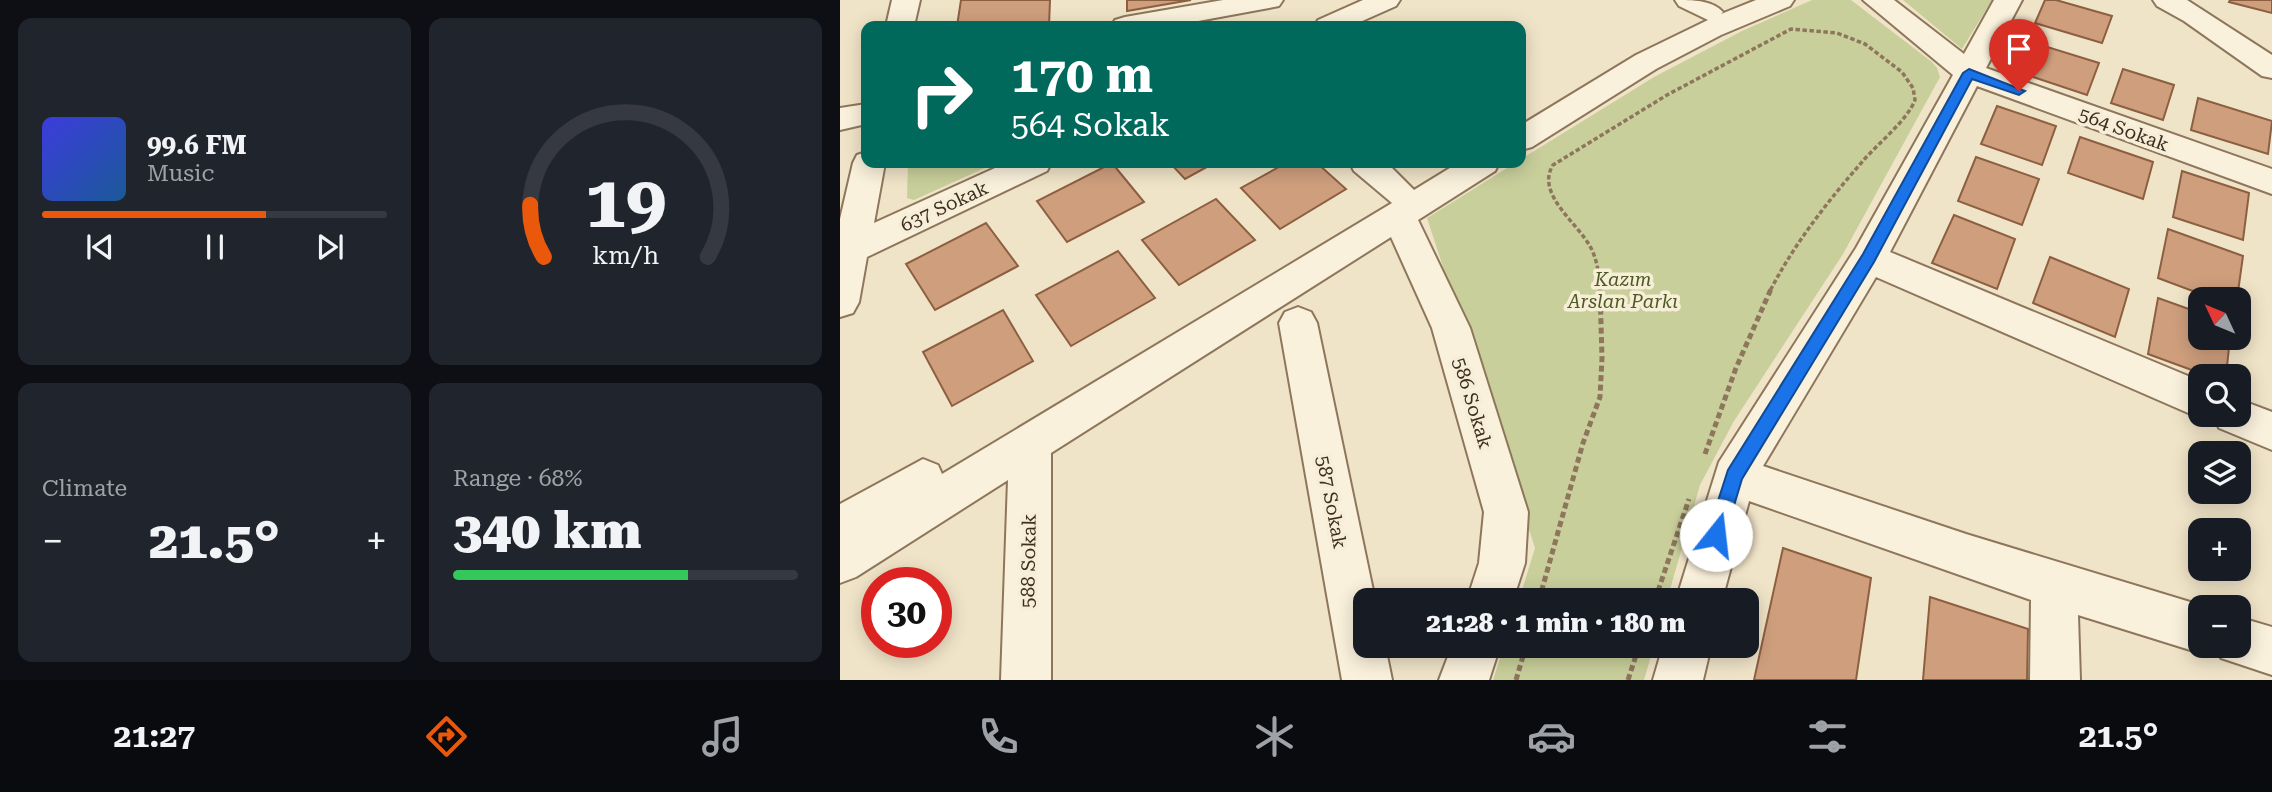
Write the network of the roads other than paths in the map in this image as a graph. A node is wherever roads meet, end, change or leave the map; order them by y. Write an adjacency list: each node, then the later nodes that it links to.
1 (906, 0): 12 (street)
2 (1269, 0): 11 (street)
3 (1386, 0): 14 (street)
4 (1739, 0): 10 (street)
5 (1780, 0): 21 (street)
6 (1877, 0): 17 (street, 564 Sokak)
7 (2008, 0): 17 (street)
8 (2167, 0): 15 (street)
9 (2191, 0): 15 (street)
10 (1699, 6): 19 (street)
11 (1213, 19): 13 (street)
12 (901, 21)
13 (1188, 21)
14 (1339, 21)
15 (2259, 52): 16 (street)
16 (2272, 69)
17 (1969, 73): 27 (street, 564 Sokak); 30 (street)
18 (861, 115): 20 (street)
19 (1526, 117)
20 (840, 119)
21 (1526, 136)
22 (1024, 168): 29 (street, 637 Sokak)
23 (1370, 168): 28 (street)
24 (1444, 168): 28 (street)
25 (1473, 168): 28 (street)
26 (859, 171): 29 (street)
27 (2272, 182)
28 (1399, 204): 36 (street); 38 (street); 40 (street, 586 Sokak)
29 (853, 248): 31 (street)
30 (1869, 258): 33 (street); 37 (street)
31 (840, 302)
32 (1298, 323): 48 (street, 587 Sokak)
33 (2188, 395)
34 (2251, 422): 35 (street)
35 (2272, 431)
36 (1030, 443): 38 (street); 47 (street, 588 Sokak)
37 (1734, 476): 39 (street); 41 (street)
38 (841, 559)
39 (2054, 586): 42 (street); 51 (street)
40 (1494, 588)
41 (1702, 588)
42 (2188, 625)
43 (2251, 645): 44 (street)
44 (2272, 651)
45 (1472, 658): 49 (street)
46 (1684, 658): 50 (street)
47 (1026, 680)
48 (1367, 680)
49 (1464, 680)
50 (1678, 680)
51 (2055, 680)

